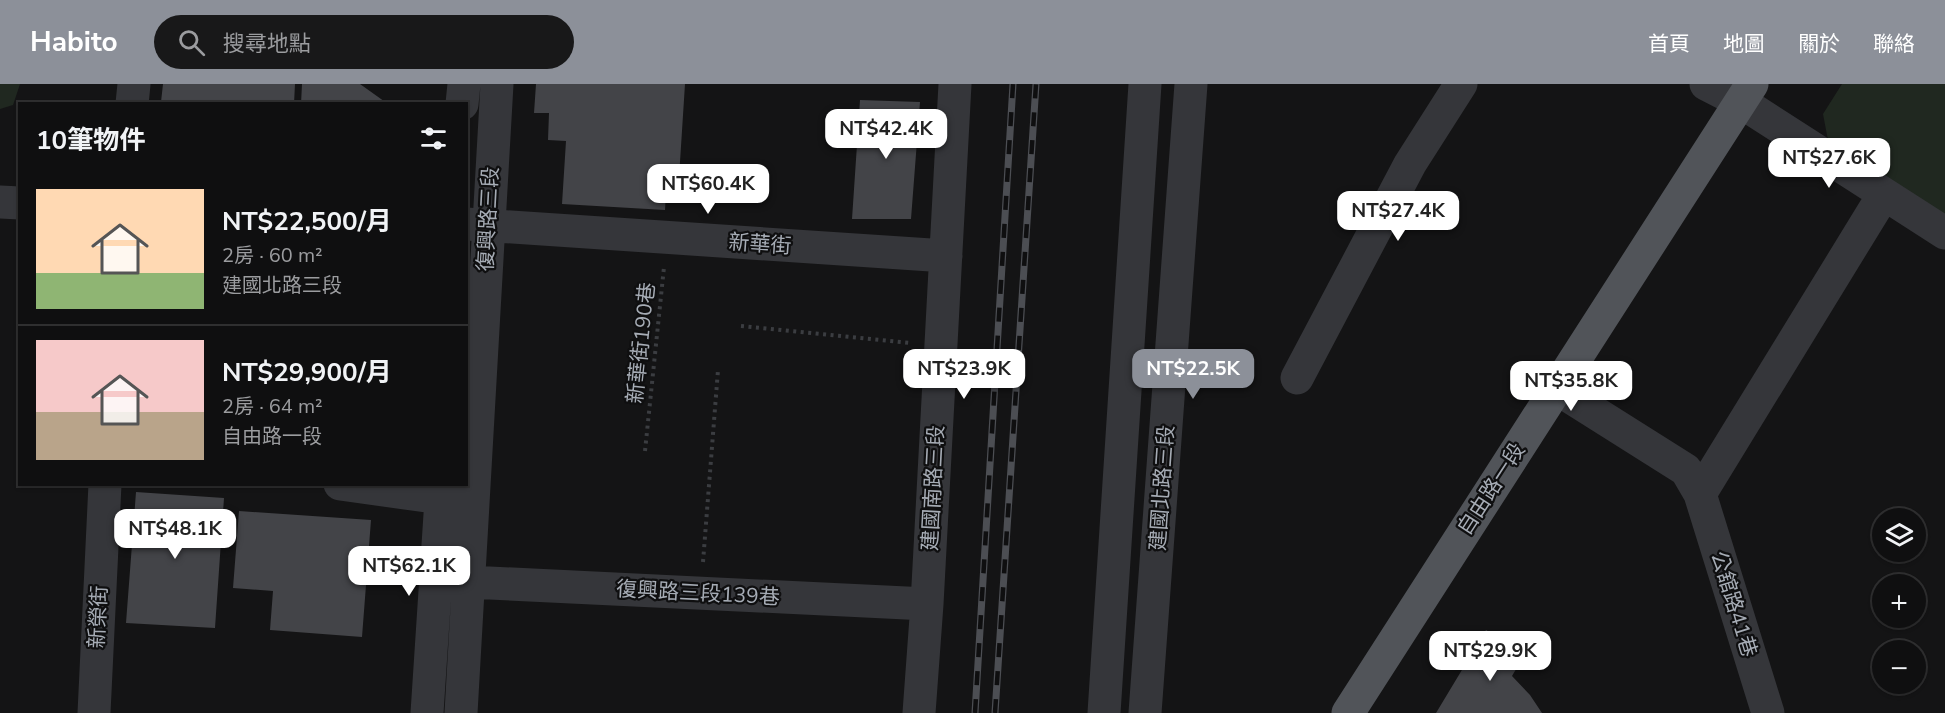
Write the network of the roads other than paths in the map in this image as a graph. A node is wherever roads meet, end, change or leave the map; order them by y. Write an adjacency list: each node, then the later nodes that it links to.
1 (134, 84): 10 (street)
2 (464, 84): 11 (street)
3 (497, 84): 15 (street, 復興路三段)
4 (956, 84): 17 (street, 建國南路三段)
5 (1145, 84): 30 (street, 建國北路三段)
6 (1191, 84): 31 (street, 建國北路三段)
7 (1461, 84): 18 (street)
8 (1706, 84): 9 (street)
9 (1747, 93): 12 (street); 19 (main road, 自由路一段)
10 (132, 102)
11 (462, 102)
12 (1884, 194): 16 (street); 23 (street)
13 (0, 202): 14 (street)
14 (18, 203)
15 (477, 224): 17 (street, 新華街); 24 (street, 復興路三段)
16 (1945, 233)
17 (946, 256): 25 (street, 建國南路三段)
18 (1298, 378)
19 (1556, 388): 23 (street, 公舘路41巷); 32 (main road, 自由路一段)
20 (105, 486): 26 (street, 新榮街)
21 (369, 486): 22 (street)
22 (441, 491): 27 (street)
23 (1700, 494): 33 (street, 公舘路41巷)
24 (469, 582): 25 (street, 復興路三段139巷); 28 (street, 復興路三段)
25 (927, 604): 29 (street, 建國南路三段)
26 (94, 713)
27 (427, 713)
28 (461, 713)
29 (919, 713)
30 (1104, 713)
31 (1145, 713)
32 (1347, 713)
33 (1768, 713)

